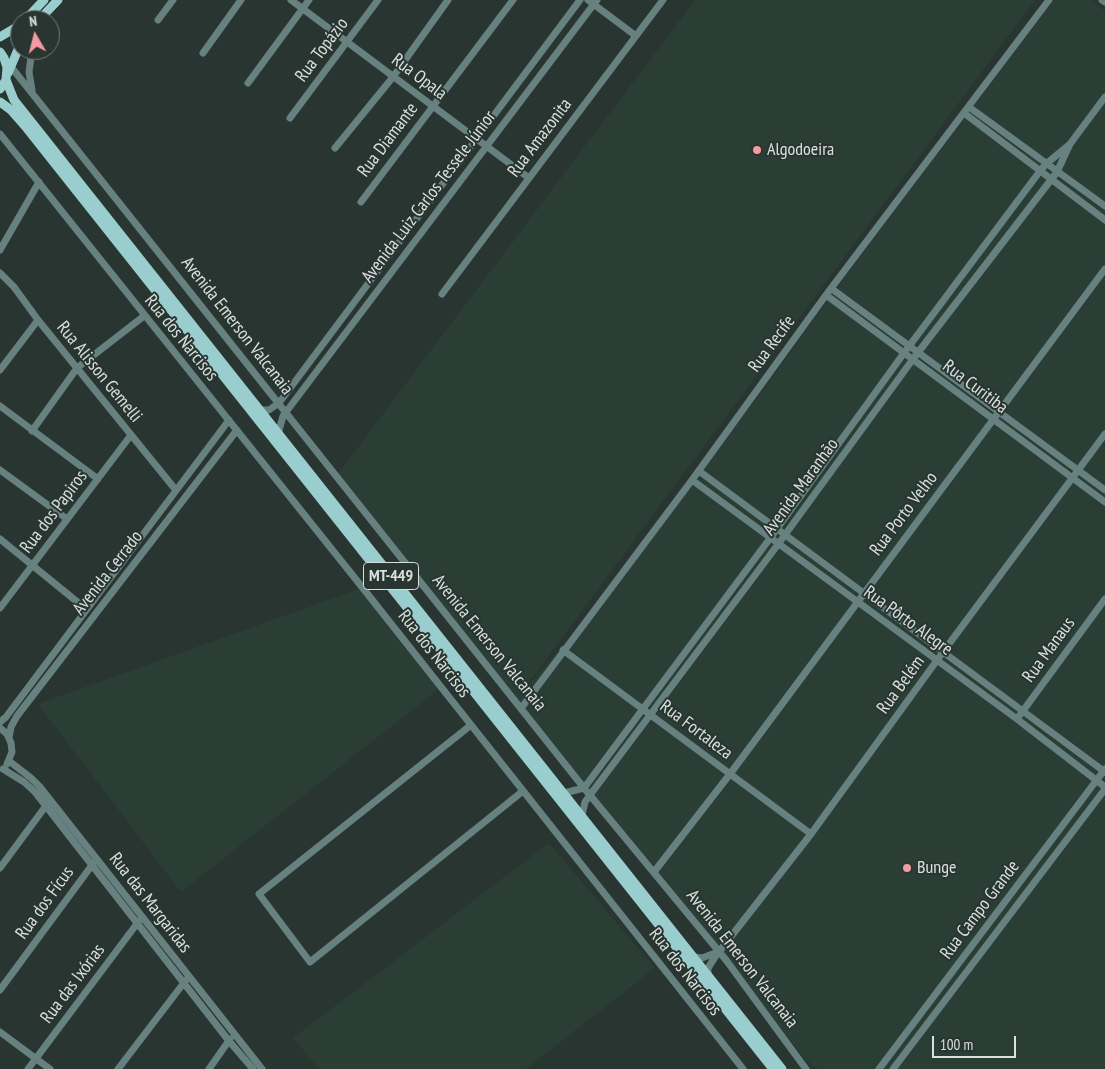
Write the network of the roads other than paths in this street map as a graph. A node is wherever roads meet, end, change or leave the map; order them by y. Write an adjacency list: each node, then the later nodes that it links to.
1 (44, 0): 15 (main road)
2 (58, 0): 16 (main road)
3 (172, 0): 17 (street)
4 (241, 0): 20 (street)
5 (291, 0): 14 (street, Rua Opala)
6 (309, 0): 14 (street)
7 (378, 0): 19 (street, Rua Topázio)
8 (448, 0): 26 (street)
9 (513, 0): 32 (street, Rua Diamante)
10 (580, 0): 38 (street, Avenida Luiz Carlos Tessele Júnior)
11 (663, 0): 18 (street, Rua Amazonita)
12 (1049, 0): 33 (street, Rua Recife)
13 (593, 1): 18 (street); 41 (street, Avenida Luiz Carlos Tessele Júnior)
14 (302, 9): 19 (street, Rua Opala); 27 (street)
15 (34, 10)
16 (49, 10)
17 (158, 20)
18 (636, 36): 46 (street, Rua Amazonita)
19 (347, 42): 26 (street, Rua Opala); 35 (street, Rua Topázio)
20 (203, 53)
21 (2, 55): 24 (street, Avenida Emerson Valcanaia); 25 (main road, MT-449)
22 (14, 60): 24 (main road)
23 (31, 60): 29 (street)
24 (11, 66): 25 (main road); 29 (street, Avenida Emerson Valcanaia)
25 (6, 77): 28 (main road); 68 (main road, MT-449)
26 (393, 77): 32 (street, Rua Opala); 42 (street)
27 (248, 83)
28 (0, 89)
29 (36, 97): 66 (street, Avenida Emerson Valcanaia)
30 (1105, 97): 40 (street)
31 (0, 102): 152 (main road, MT-449)
32 (432, 106): 38 (street, Rua Opala); 49 (street, Rua Diamante)
33 (969, 107): 34 (street, Rua Recife); 43 (street)
34 (964, 113): 44 (street); 55 (street, Rua Recife)
35 (290, 118)
36 (0, 134): 39 (street, Rua dos Narcisos)
37 (0, 138): 39 (street, Rua dos Narcisos)
38 (476, 139): 41 (street, Rua Opala); 66 (street, Avenida Luiz Carlos Tessele Júnior)
39 (7, 143): 48 (street, Rua dos Narcisos)
40 (1070, 144): 43 (street, Avenida Maranhão); 45 (street, Avenida Maranhão)
41 (486, 146): 46 (street, Rua Opala); 69 (street, Avenida Luiz Carlos Tessele Júnior)
42 (335, 148)
43 (1042, 161): 44 (street, Avenida Maranhão); 45 (street)
44 (1040, 171): 47 (street); 60 (street, Avenida Maranhão)
45 (1057, 172): 47 (street, Avenida Maranhão); 50 (street)
46 (529, 178): 56 (street, Rua Amazonita)
47 (1050, 180): 51 (street); 62 (street, Avenida Maranhão)
48 (39, 182): 52 (street); 58 (street, Rua dos Narcisos)
49 (361, 202)
50 (1105, 206)
51 (1105, 220)
52 (0, 250)
53 (1105, 269): 70 (street, Rua Porto Velho)
54 (0, 273): 59 (street, Rua Alisson Gemelli)
55 (832, 289): 57 (street, Rua Recife); 60 (street, Rua Curitiba)
56 (442, 294)
57 (826, 295): 61 (street, Rua Curitiba); 80 (street, Rua Recife)
58 (144, 316): 64 (street); 72 (street, Rua dos Narcisos)
59 (38, 320): 64 (street, Rua Alisson Gemelli); 65 (street)
60 (909, 346): 61 (street, Avenida Maranhão); 62 (street, Rua Curitiba)
61 (904, 353): 63 (street, Rua Curitiba); 88 (street, Avenida Maranhão)
62 (918, 353): 63 (street, Avenida Maranhão); 70 (street, Rua Curitiba)
63 (913, 359): 71 (street, Rua Curitiba); 89 (street, Avenida Maranhão)
64 (77, 368): 74 (street); 77 (street, Rua Alisson Gemelli)
65 (0, 370)
66 (279, 403): 68 (street); 69 (street, Avenida Emerson Valcanaia)
67 (0, 406): 74 (street)
68 (259, 410): 75 (main road, MT-449)
69 (286, 412): 75 (street, Avenida Luiz Carlos Tessele Júnior); 106 (street, Avenida Emerson Valcanaia)
70 (999, 412): 71 (street, Rua Porto Velho); 79 (street, Rua Curitiba)
71 (993, 419): 81 (street, Rua Curitiba); 94 (street, Rua Porto Velho)
72 (229, 420): 73 (street, Rua dos Narcisos); 84 (street, Avenida Cerrado)
73 (237, 430): 112 (street, Rua dos Narcisos); 115 (street, Avenida Cerrado)
74 (32, 431): 82 (street)
75 (278, 434): 127 (main road, MT-449)
76 (1105, 434): 79 (street, Rua Belém)
77 (131, 435): 82 (street, Rua dos Papiros); 84 (street, Rua Alisson Gemelli)
78 (0, 470): 87 (street)
79 (1078, 470): 81 (street, Rua Belém); 85 (street, Rua Curitiba)
80 (699, 471): 83 (street, Rua Recife); 88 (street, Rua Pôrto Alegre)
81 (1072, 478): 86 (street, Rua Curitiba); 102 (street, Rua Belém)
82 (98, 479): 87 (street, Rua dos Papiros)
83 (692, 480): 90 (street, Rua Pôrto Alegre); 101 (street, Rua Recife)
84 (175, 489): 98 (street, Avenida Cerrado)
85 (1105, 490)
86 (1105, 502)
87 (68, 519): 93 (street, Rua dos Papiros)
88 (777, 529): 89 (street, Rua Pôrto Alegre); 90 (street, Avenida Maranhão)
89 (785, 535): 92 (street, Avenida Maranhão); 94 (street, Rua Pôrto Alegre)
90 (771, 537): 92 (street, Rua Pôrto Alegre); 107 (street, Avenida Maranhão)
91 (0, 539): 93 (street)
92 (779, 543): 96 (street, Rua Pôrto Alegre); 109 (street, Avenida Maranhão)
93 (33, 564): 97 (street, Rua dos Papiros); 98 (street)
94 (864, 594): 96 (street, Rua Porto Velho); 99 (street, Rua Pôrto Alegre)
95 (1105, 599): 108 (street, Rua Manaus)
96 (857, 602): 100 (street, Rua Pôrto Alegre); 122 (street, Rua Porto Velho)
97 (0, 608)
98 (86, 609): 111 (street, Avenida Cerrado)
99 (911, 629): 100 (street); 102 (street, Rua Pôrto Alegre)
100 (905, 638): 103 (street, Rua Pôrto Alegre)
101 (563, 650): 106 (street, Rua Recife); 107 (street, Rua Fortaleza)
102 (943, 652): 103 (street, Rua Belém); 104 (street, Rua Pôrto Alegre)
103 (937, 661): 105 (street, Rua Pôrto Alegre); 131 (street, Rua Belém)
104 (990, 686): 105 (street); 108 (street, Rua Pôrto Alegre)
105 (984, 695): 110 (street, Rua Pôrto Alegre)
106 (522, 707): 124 (street, Avenida Emerson Valcanaia)
107 (642, 709): 109 (street, Rua Fortaleza); 124 (street, Avenida Maranhão)
108 (1023, 710): 110 (street, Rua Manaus); 114 (street, Rua Pôrto Alegre)
109 (651, 716): 122 (street, Rua Fortaleza); 128 (street, Avenida Maranhão)
110 (1017, 719): 116 (street, Rua Pôrto Alegre)
111 (0, 722)
112 (471, 725): 126 (street, Rua dos Narcisos); 126 (street)
113 (0, 728): 115 (street)
114 (1050, 730): 116 (street); 117 (street, Rua Pôrto Alegre)
115 (9, 738): 119 (street)
116 (1043, 738): 118 (street, Rua Pôrto Alegre)
117 (1070, 745): 118 (street); 121 (street, Rua Pôrto Alegre)
118 (1063, 754): 123 (street, Rua Pôrto Alegre)
119 (9, 761): 120 (street); 129 (street, Rua das Margaridas)
120 (2, 770): 129 (street, Rua das Margaridas)
121 (1105, 771): 123 (street, Rua Campo Grande)
122 (730, 774): 131 (street, Rua Fortaleza); 134 (street, Rua Porto Velho)
123 (1096, 780): 125 (street, Rua Pôrto Alegre); 154 (street, Rua Campo Grande)
124 (584, 788): 127 (street); 128 (street, Avenida Emerson Valcanaia)
125 (1105, 788): 155 (street, Rua Campo Grande)
126 (523, 792): 151 (street, Rua dos Narcisos)
127 (564, 793): 130 (main road, MT-449)
128 (590, 795): 130 (street, Avenida Maranhão); 134 (street, Avenida Emerson Valcanaia)
129 (48, 803): 132 (street, Rua das Margaridas); 133 (street)
130 (582, 815): 137 (main road, MT-449)
131 (811, 834): 136 (street, Rua Belém)
132 (94, 862): 135 (street, Rua das Margaridas); 140 (street, Rua dos Fícus)
133 (0, 868)
134 (654, 872): 136 (street, Avenida Emerson Valcanaia)
135 (140, 920): 139 (street, Rua das Margaridas); 143 (street, Rua das Ixórias)
136 (719, 952): 137 (street); 138 (street, Rua Belém); 144 (street, Avenida Emerson Valcanaia)
137 (695, 957): 138 (main road, MT-449)
138 (708, 975): 153 (main road, MT-449)
139 (186, 979): 142 (street, Rua das Margaridas); 147 (street)
140 (0, 990)
141 (0, 1032): 143 (street)
142 (231, 1038): 148 (street); 149 (street, Rua das Margaridas); 150 (street, Rua das Margaridas)
143 (36, 1058): 145 (street, Rua das Ixórias); 146 (street)
144 (806, 1068)
145 (28, 1069)
146 (50, 1069)
147 (118, 1069)
148 (209, 1069)
149 (253, 1069)
150 (262, 1069)
151 (743, 1069)
152 (773, 1069)
153 (782, 1069)
154 (879, 1069)
155 (894, 1069)

